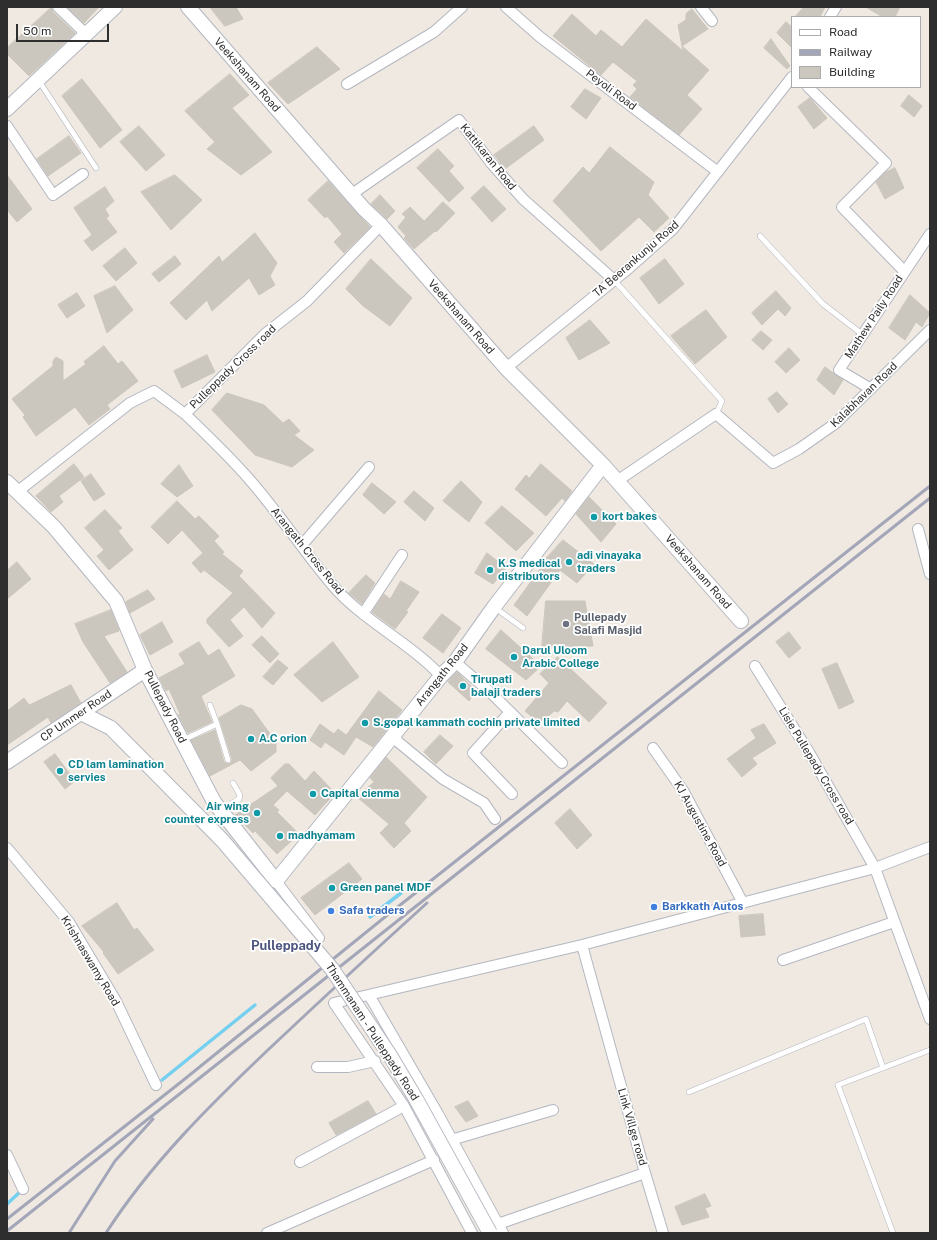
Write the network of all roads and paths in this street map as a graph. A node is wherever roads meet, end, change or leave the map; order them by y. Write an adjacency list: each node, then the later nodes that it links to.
1 (58, 7): 10 (street)
2 (115, 7): 10 (street)
3 (188, 7): 20 (street, Veekshanam Road)
4 (462, 7): 13 (street)
5 (506, 7): 18 (street, Peyoli Road)
6 (701, 7): 9 (street)
7 (836, 7): 8 (street)
8 (831, 16)
9 (712, 21)
10 (86, 34): 12 (street)
11 (791, 78): 18 (street, TA Beerankunju Road)
12 (39, 81): 15 (street); 17 (lane)
13 (347, 84)
14 (809, 88): 24 (street)
15 (7, 110)
16 (7, 126): 19 (street)
17 (96, 168)
18 (718, 172): 25 (street, TA Beerankunju Road)
19 (83, 174)
20 (352, 194): 21 (street, Veekshanam Road); 25 (street, Kattikaran Road)
21 (381, 225): 28 (street, Veekshanam Road); 30 (street, Pulleppady Cross road)
22 (930, 234): 24 (street, Mathew Paily Road)
23 (760, 236): 27 (lane)
24 (904, 271): 27 (street, Mathew Paily Road)
25 (614, 280): 28 (street, TA Beerankunju Road); 31 (lane)
26 (930, 330): 29 (street, Kalabhavan Road)
27 (862, 334): 29 (street, Mathew Paily Road)
28 (506, 368): 32 (street, Veekshanam Road)
29 (871, 390): 31 (street, Kalabhavan Road)
30 (185, 414): 36 (street, Pulleppady Cross road); 38 (street, Arangath Cross Road)
31 (716, 414): 34 (street)
32 (603, 465): 34 (street, Veekshanam Road); 41 (street, Arangath Road)
33 (369, 467): 38 (street)
34 (617, 481): 43 (street, Veekshanam Road)
35 (7, 482): 36 (street, Pullepady Road)
36 (17, 492): 47 (street, Pullepady Road)
37 (918, 529): 40 (street)
38 (302, 545): 42 (street, Arangath Cross Road)
39 (402, 555): 42 (street)
40 (930, 574)
41 (494, 607): 44 (lane); 45 (street, Arangath Road)
42 (363, 614): 48 (street, Arangath Cross Road)
43 (741, 622)
44 (523, 628)
45 (455, 662): 48 (street, Arangath Road); 51 (street)
46 (755, 666): 67 (street, Lisie Pullepady Cross road)
47 (145, 670): 49 (street, CP Ummer Road); 56 (street, Pullepady Road)
48 (441, 676): 55 (street, Arangath Road)
49 (98, 702): 52 (street, CP Ummer Road); 54 (street)
50 (210, 705): 53 (lane)
51 (510, 712): 60 (street); 62 (street)
52 (81, 713): 54 (street); 59 (street, CP Ummer Road)
53 (217, 724): 56 (lane); 58 (lane)
54 (111, 728): 90 (street, Thammanam - Pulleppady Road, bridge)
55 (395, 733): 64 (street); 68 (street, Arangath Road)
56 (182, 740): 63 (street, Pullepady Road)
57 (653, 748): 69 (street, KJ Augustine Road)
58 (228, 760)
59 (7, 762)
60 (562, 763)
61 (233, 783): 63 (lane)
62 (512, 794)
63 (221, 810): 68 (street, Pullepady Road)
64 (495, 819)
65 (930, 847): 67 (street)
66 (7, 848): 80 (street, Krishnaswamy Road)
67 (875, 868): 69 (street); 70 (street, Lisie Pullepady Cross road)
68 (276, 881): 71 (street, Pullepady Road)
69 (742, 903): 72 (street)
70 (894, 922): 73 (street); 75 (street, Lisie Pullepady Cross road)
71 (319, 938)
72 (582, 945): 74 (street); 88 (street, Link Villge road)
73 (783, 960)
74 (369, 995): 77 (street); 84 (street)
75 (930, 1019)
76 (930, 1050): 79 (lane)
77 (375, 1061): 78 (street); 82 (street)
78 (317, 1068)
79 (883, 1068): 81 (lane); 94 (lane)
80 (156, 1085)
81 (689, 1092)
82 (404, 1106): 86 (street); 87 (street)
83 (553, 1110): 84 (street)
84 (451, 1140): 90 (street)
85 (7, 1155): 89 (street)
86 (434, 1160): 91 (street); 92 (street)
87 (300, 1162)
88 (645, 1173): 90 (street, Link Villge road); 93 (street)
89 (23, 1189)
90 (497, 1230)
91 (267, 1233)
92 (472, 1233)
93 (664, 1233)
94 (893, 1233)

